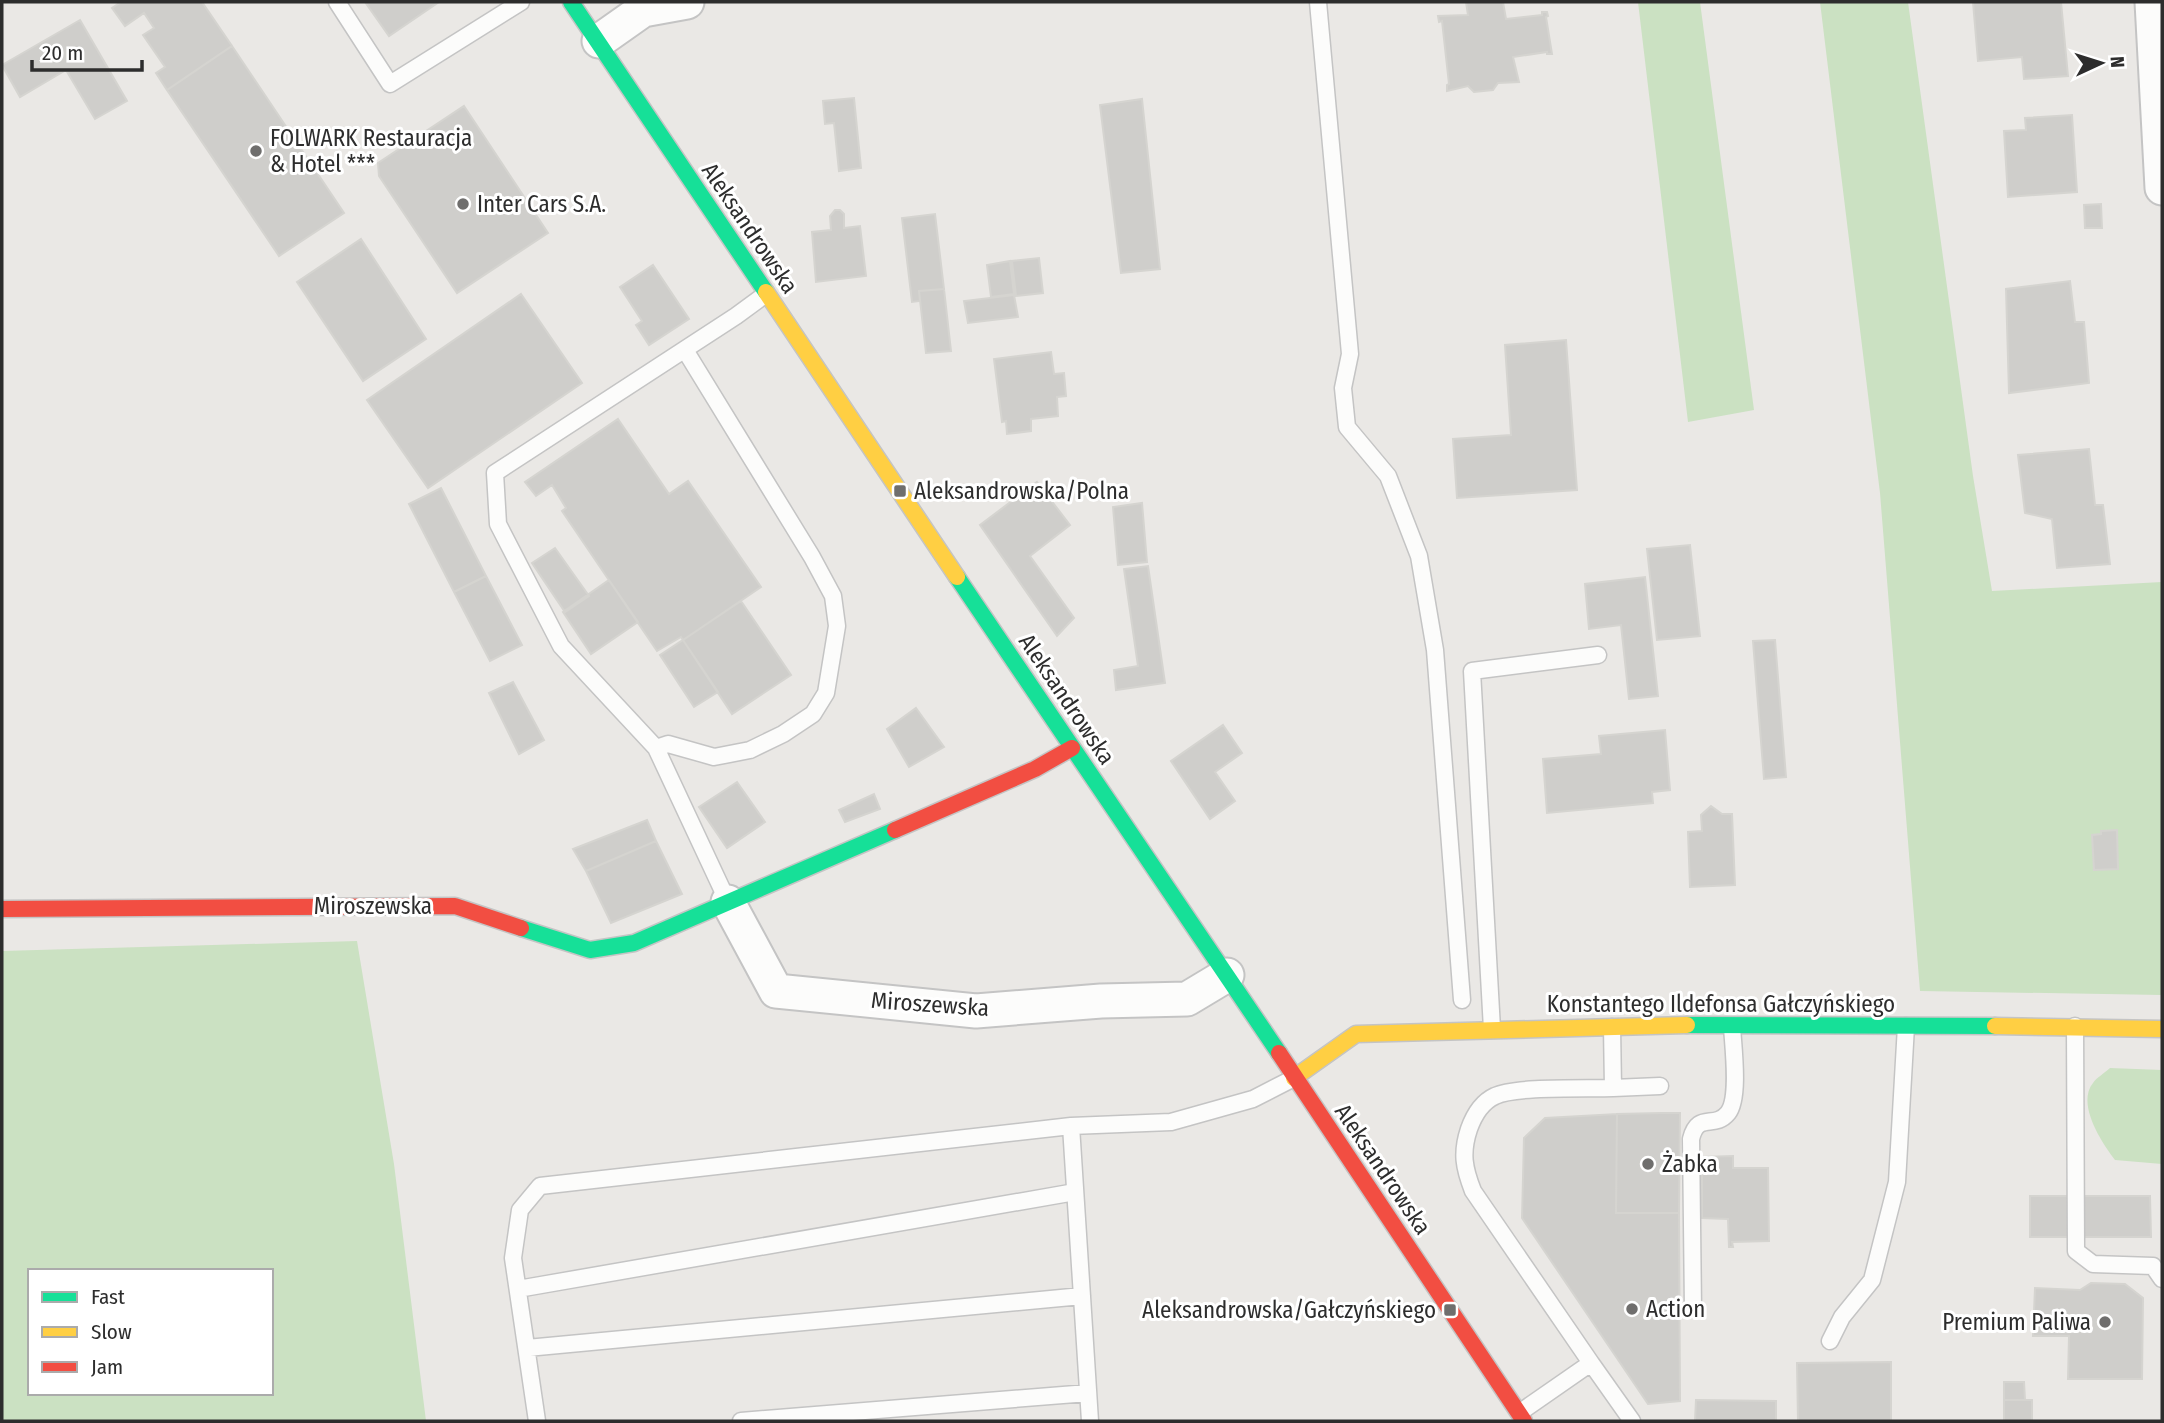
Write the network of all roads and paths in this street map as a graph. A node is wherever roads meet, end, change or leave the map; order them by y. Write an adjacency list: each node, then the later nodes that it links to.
1 (337, 2): 2 (lane)
2 (520, 2)
3 (571, 2): 7 (street, Aleksandrowska)
4 (687, 2): 7 (street)
5 (1318, 2): 17 (lane)
6 (2152, 2): 8 (street)
7 (599, 41): 9 (street, Aleksandrowska)
8 (2162, 188)
9 (766, 294): 10 (lane); 13 (street, Aleksandrowska)
10 (685, 349): 12 (lane); 12 (lane)
11 (1598, 655): 22 (lane)
12 (656, 748): 14 (lane)
13 (1072, 748): 14 (street, Miroszewska); 16 (street, Aleksandrowska)
14 (728, 902): 15 (street, Miroszewska); 16 (street, Miroszewska)
15 (2, 909)
16 (1227, 975): 24 (street, Aleksandrowska)
17 (1462, 1000)
18 (1732, 1026): 19 (street, Konstantego Ildefonsa Gałczyńskiego); 21 (street, Konstantego Ildefonsa Gałczyńskiego); 32 (lane)
19 (1906, 1026): 20 (street, Konstantego Ildefonsa Gałczyńskiego); 33 (lane)
20 (2075, 1026): 23 (street, Konstantego Ildefonsa Gałczyńskiego); 29 (lane)
21 (1612, 1027): 22 (street, Konstantego Ildefonsa Gałczyńskiego); 26 (lane)
22 (1492, 1029): 24 (street, Konstantego Ildefonsa Gałczyńskiego)
23 (2162, 1029)
24 (1294, 1078): 27 (lane); 37 (street, Aleksandrowska)
25 (1660, 1086): 26 (lane)
26 (1613, 1088): 35 (lane)
27 (1071, 1126): 28 (lane); 30 (lane)
28 (1075, 1192): 30 (lane); 31 (lane)
29 (2162, 1279)
30 (518, 1289): 34 (lane)
31 (1082, 1296): 34 (lane); 36 (lane)
32 (1693, 1309)
33 (1830, 1341)
34 (527, 1348): 38 (lane)
35 (1591, 1363): 37 (lane); 41 (lane)
36 (1088, 1393): 39 (lane); 40 (lane)
37 (1522, 1417)
38 (537, 1421)
39 (741, 1421)
40 (1090, 1421)
41 (1632, 1421)

